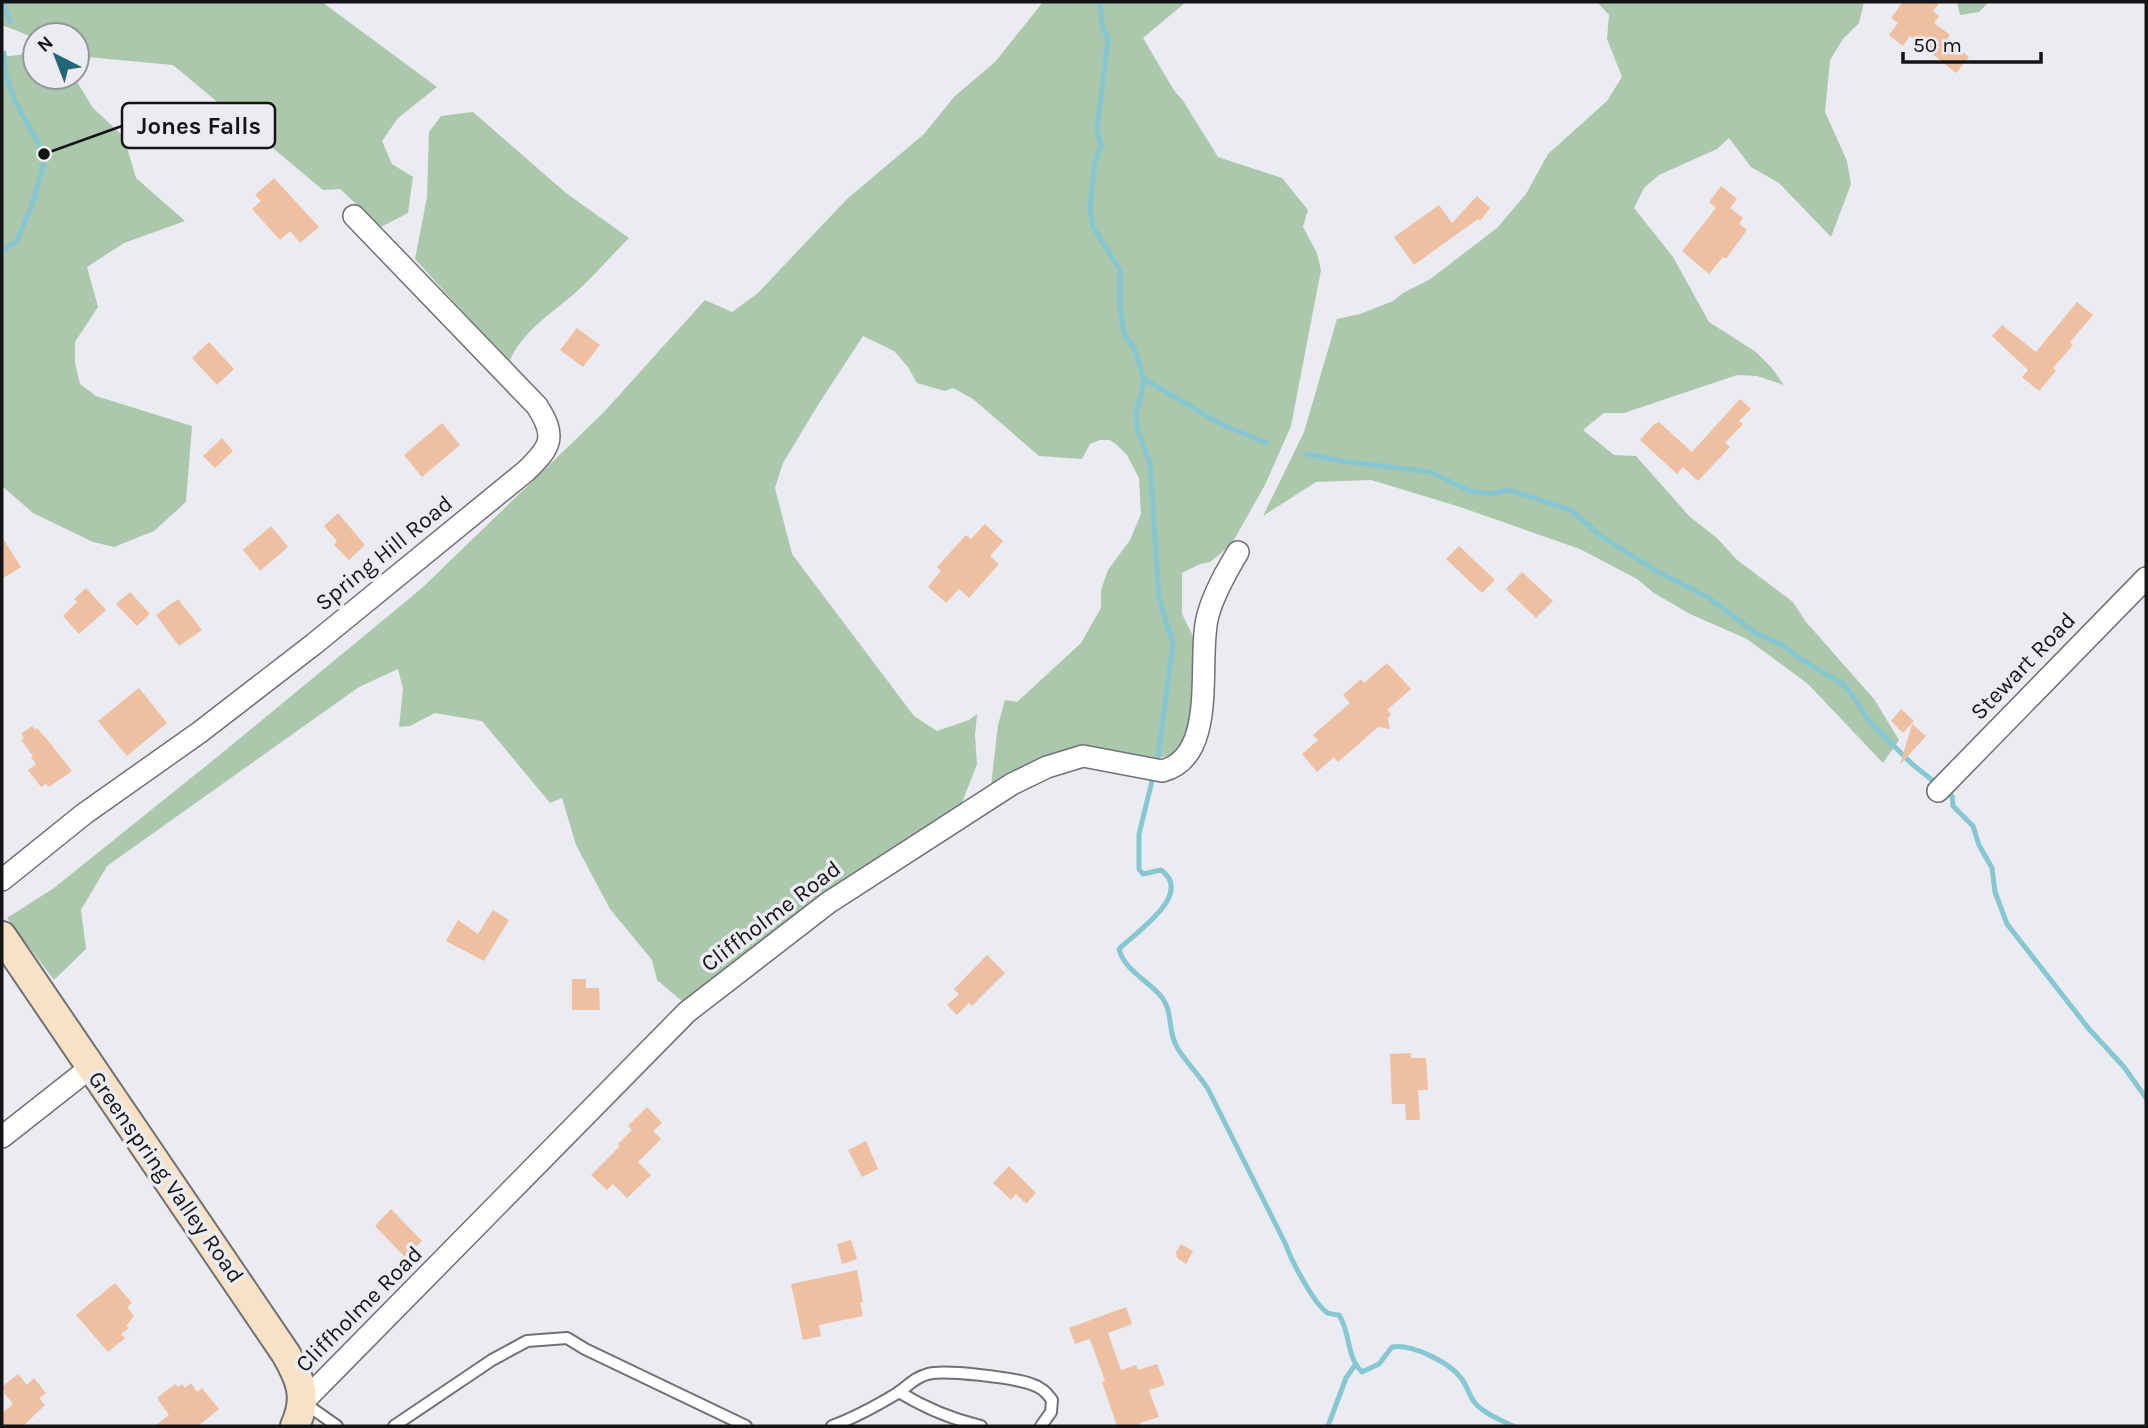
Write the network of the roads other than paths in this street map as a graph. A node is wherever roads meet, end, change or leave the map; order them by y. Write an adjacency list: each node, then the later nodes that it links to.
1 (354, 216): 5 (street, Spring Hill Road)
2 (1238, 552): 10 (street, Cliffholme Road)
3 (2146, 578): 4 (street, Stewart Road)
4 (1942, 788)
5 (2, 880)
6 (2, 936): 7 (main road, Greenspring Valley Road)
7 (91, 1068): 8 (street); 10 (main road, Greenspring Valley Road)
8 (2, 1137)
9 (899, 1392): 14 (lane); 15 (lane); 16 (lane)
10 (299, 1414): 11 (lane)
11 (337, 1426)
12 (394, 1426): 13 (lane)
13 (746, 1426)
14 (832, 1426)
15 (981, 1426)
16 (1041, 1426)

